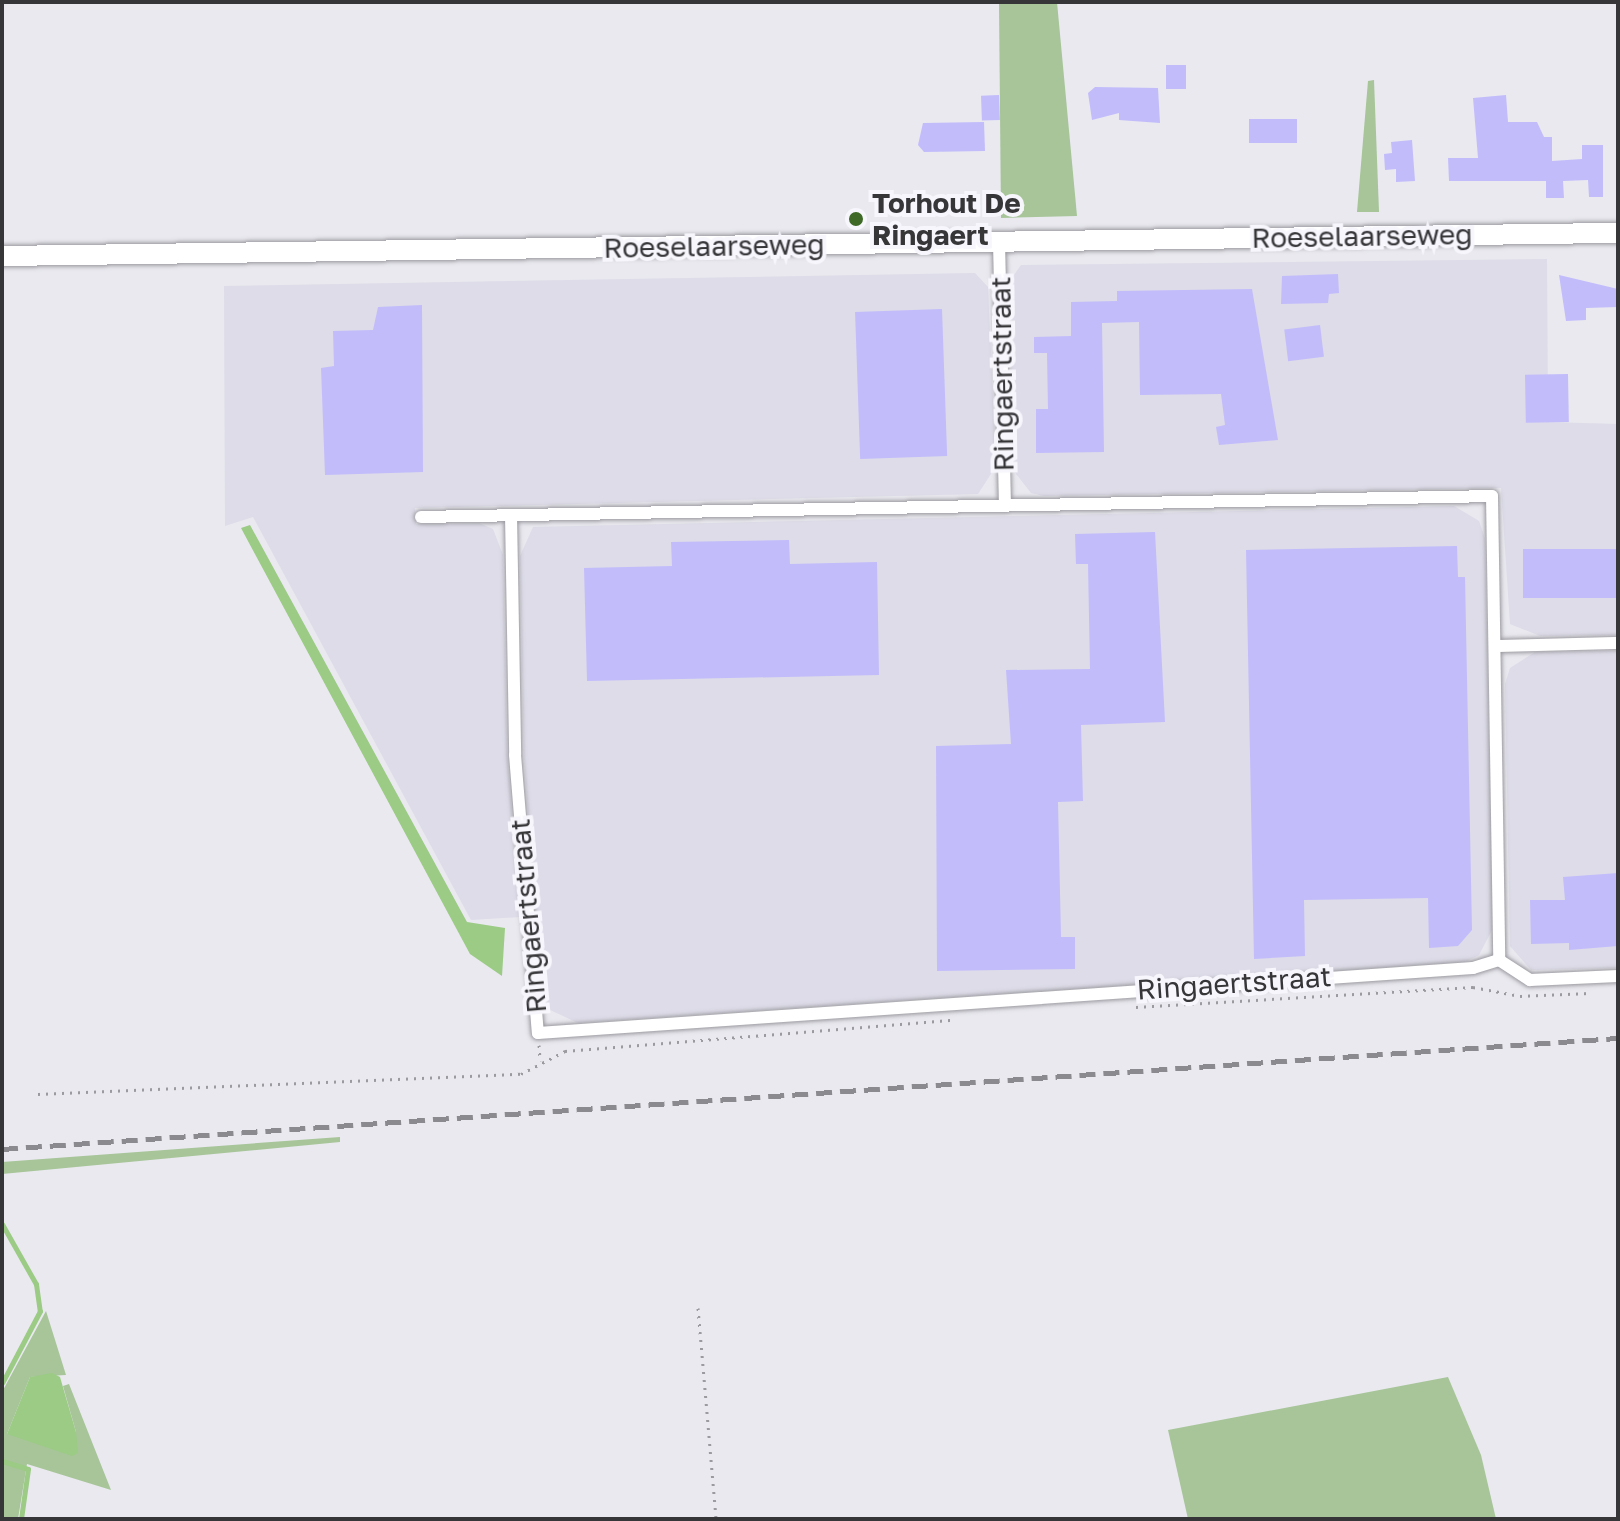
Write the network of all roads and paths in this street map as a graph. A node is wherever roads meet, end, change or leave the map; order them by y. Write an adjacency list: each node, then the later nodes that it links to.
1 (1618, 233): 2 (main road, Roeselaarseweg)
2 (999, 242): 3 (main road, Roeselaarseweg); 4 (street, Ringaertstraat)
3 (2, 256)
4 (1005, 505): 5 (street, Ringaertstraat); 8 (street, Ringaertstraat)
5 (511, 515): 6 (street, Ringaertstraat); 9 (street, Ringaertstraat)
6 (421, 517)
7 (1618, 643): 8 (street)
8 (1495, 646): 9 (street, Ringaertstraat)
9 (1499, 960): 10 (street)
10 (1618, 976)
11 (1602, 992): 12 (path)
12 (1125, 1008)
13 (968, 1019): 14 (path)
14 (38, 1094)
15 (698, 1308): 16 (path)
16 (716, 1519)

